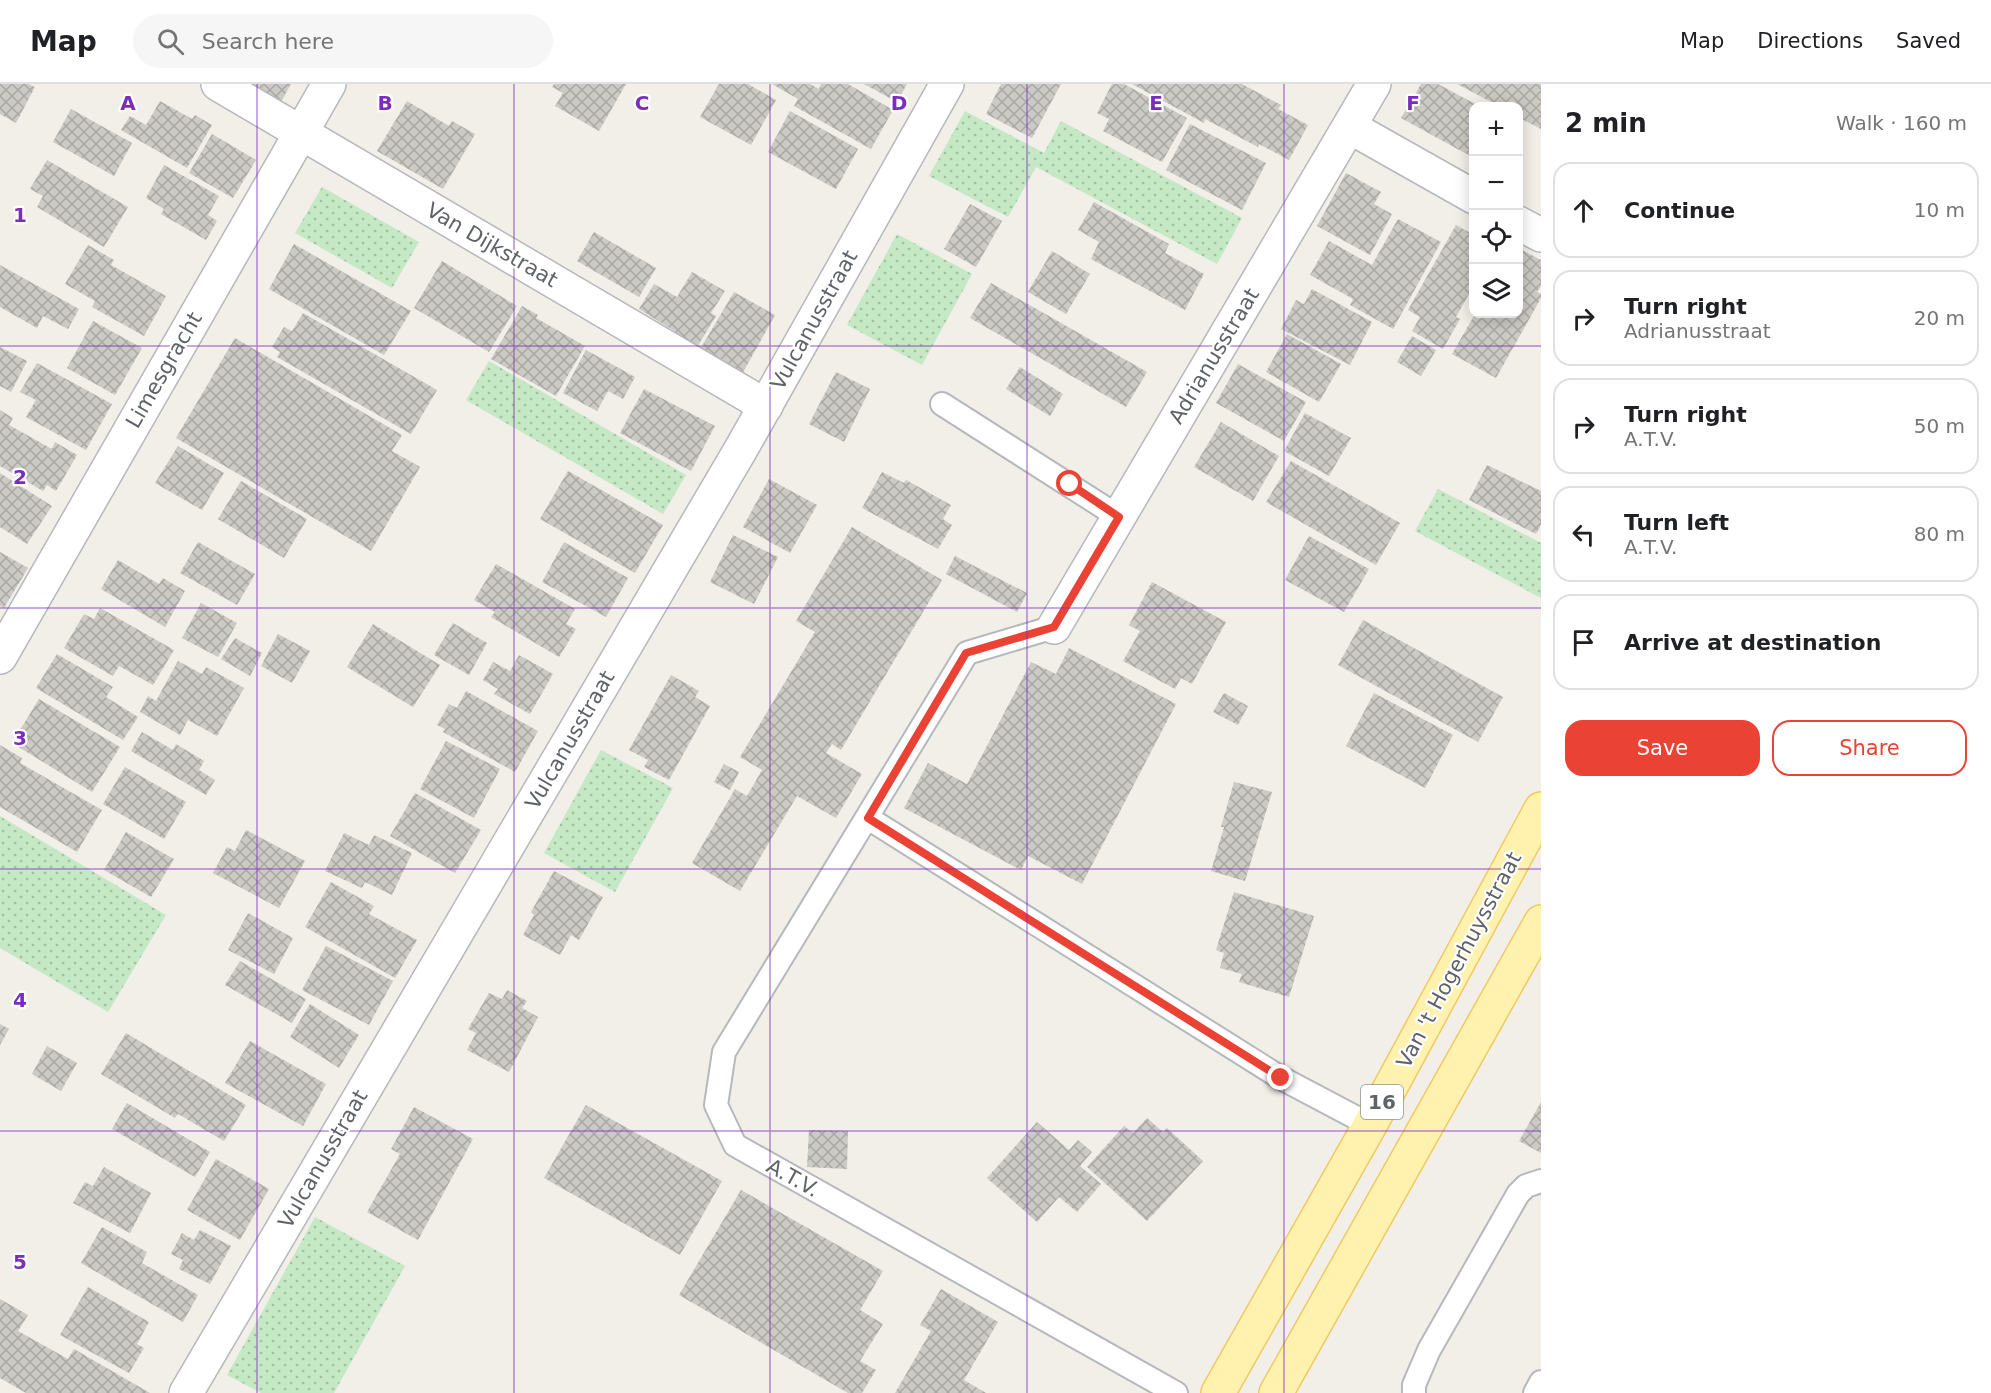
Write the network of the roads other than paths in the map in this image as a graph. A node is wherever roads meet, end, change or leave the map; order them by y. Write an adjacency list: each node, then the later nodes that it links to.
1 (218, 84): 6 (street, Van Dijkstraat)
2 (329, 84): 6 (street, Limesgracht)
3 (947, 84): 11 (street, Vulcanusstraat)
4 (1374, 84): 5 (street, Adrianusstraat)
5 (1350, 127): 7 (street); 12 (street, Adrianusstraat)
6 (300, 134): 11 (street, Van Dijkstraat); 14 (street, Limesgracht)
7 (1469, 195)
8 (1523, 226): 9 (street)
9 (1541, 235)
10 (942, 404): 12 (lane)
11 (766, 406): 21 (street, Vulcanusstraat)
12 (1119, 517): 13 (street, Adrianusstraat)
13 (1054, 627): 16 (lane, A.T.V.)
14 (0, 657)
15 (1541, 809): 18 (main road, Van 't Hogerhuysstraat / 16)
16 (868, 818): 18 (lane); 22 (lane, A.T.V.)
17 (1541, 922): 24 (main road, 16)
18 (1370, 1125): 23 (main road, Van 't Hogerhuysstraat / 16)
19 (1541, 1181): 25 (lane)
20 (1541, 1382): 26 (lane)
21 (186, 1393)
22 (1176, 1393)
23 (1218, 1393)
24 (1276, 1393)
25 (1414, 1393)
26 (1535, 1393)

